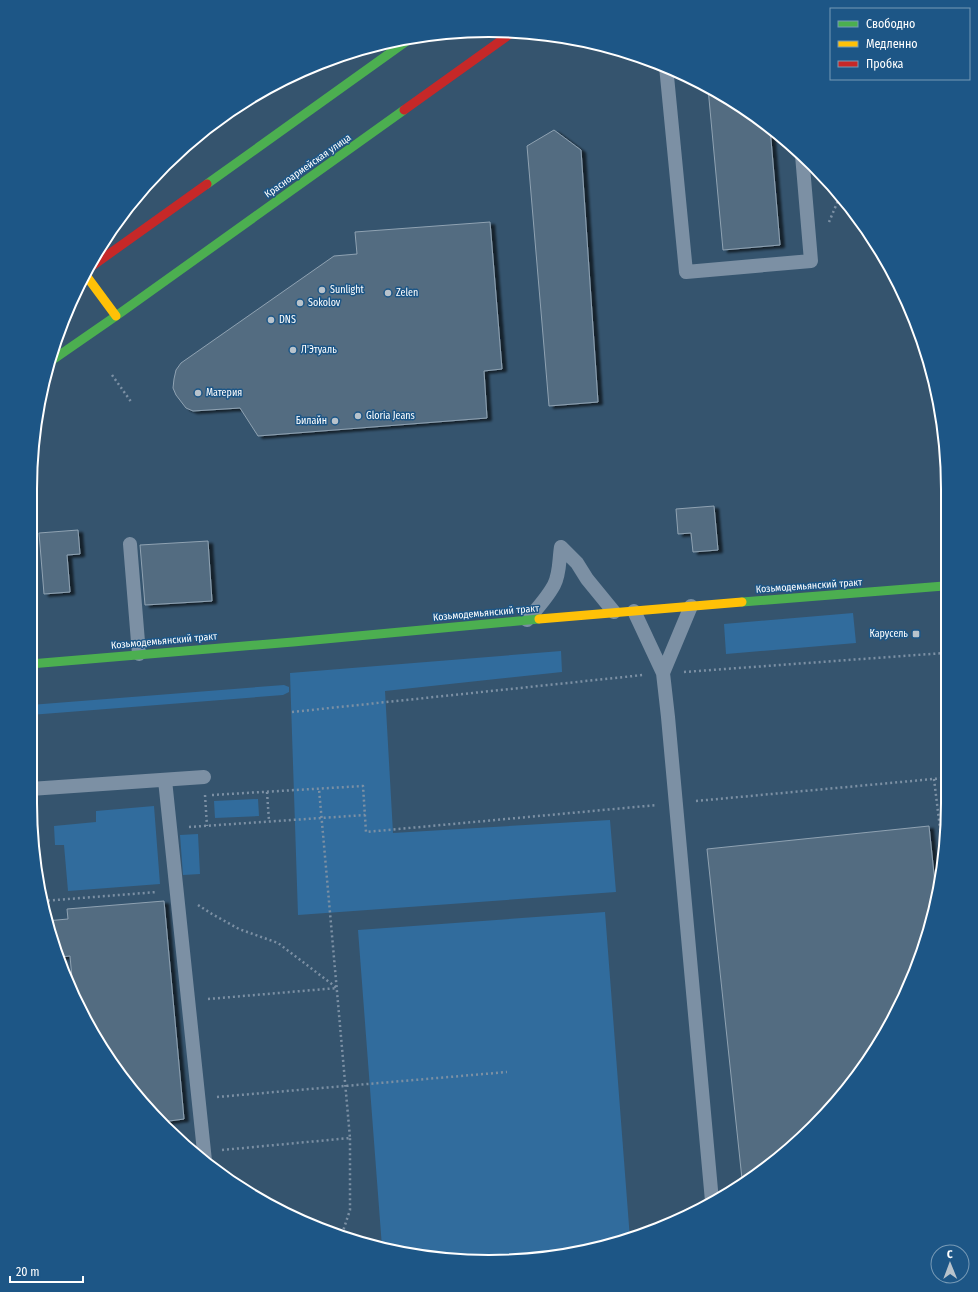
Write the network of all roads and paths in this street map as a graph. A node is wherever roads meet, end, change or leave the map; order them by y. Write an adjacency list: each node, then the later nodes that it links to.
1 (505, 38): 7 (main road, Красноармейская улица)
2 (399, 46): 5 (main road)
3 (667, 73): 4 (lane)
4 (803, 163)
5 (99, 261)
6 (89, 280): 7 (main road)
7 (116, 316): 8 (main road, Красноармейская улица)
8 (57, 357)
9 (112, 375): 10 (path)
10 (132, 403)
11 (130, 544): 18 (lane)
12 (941, 586): 13 (main road, Козьмодемьянский тракт)
13 (691, 606): 14 (main road, Козьмодемьянский тракт); 20 (lane)
14 (634, 611): 15 (main road, Козьмодемьянский тракт); 20 (lane)
15 (614, 612): 16 (main road, Козьмодемьянский тракт); 16 (lane)
16 (526, 620): 18 (main road, Козьмодемьянский тракт)
17 (941, 653): 20 (path)
18 (139, 654): 19 (main road, Козьмодемьянский тракт)
19 (37, 663)
20 (663, 673): 21 (path); 46 (lane)
21 (292, 712)
22 (204, 777): 24 (lane); 28 (path)
23 (934, 779): 34 (path)
24 (165, 780): 25 (lane); 33 (lane)
25 (37, 789)
26 (319, 789): 27 (path); 29 (path); 30 (path)
27 (267, 792): 28 (path); 31 (path)
28 (205, 795): 32 (path)
29 (365, 814): 30 (path); 35 (path)
30 (322, 818): 31 (path); 38 (path)
31 (269, 822): 32 (path)
32 (207, 826): 33 (path)
33 (170, 828): 36 (lane)
34 (940, 829)
35 (366, 832)
36 (177, 890): 37 (path); 38 (path); 39 (lane)
37 (48, 901)
38 (337, 988): 39 (path); 41 (path)
39 (189, 1001): 42 (lane)
40 (507, 1072): 41 (path)
41 (346, 1086): 42 (path); 43 (path)
42 (200, 1098): 44 (lane)
43 (350, 1138): 45 (path); 47 (path)
44 (205, 1154)
45 (207, 1156)
46 (712, 1196)
47 (343, 1231)

